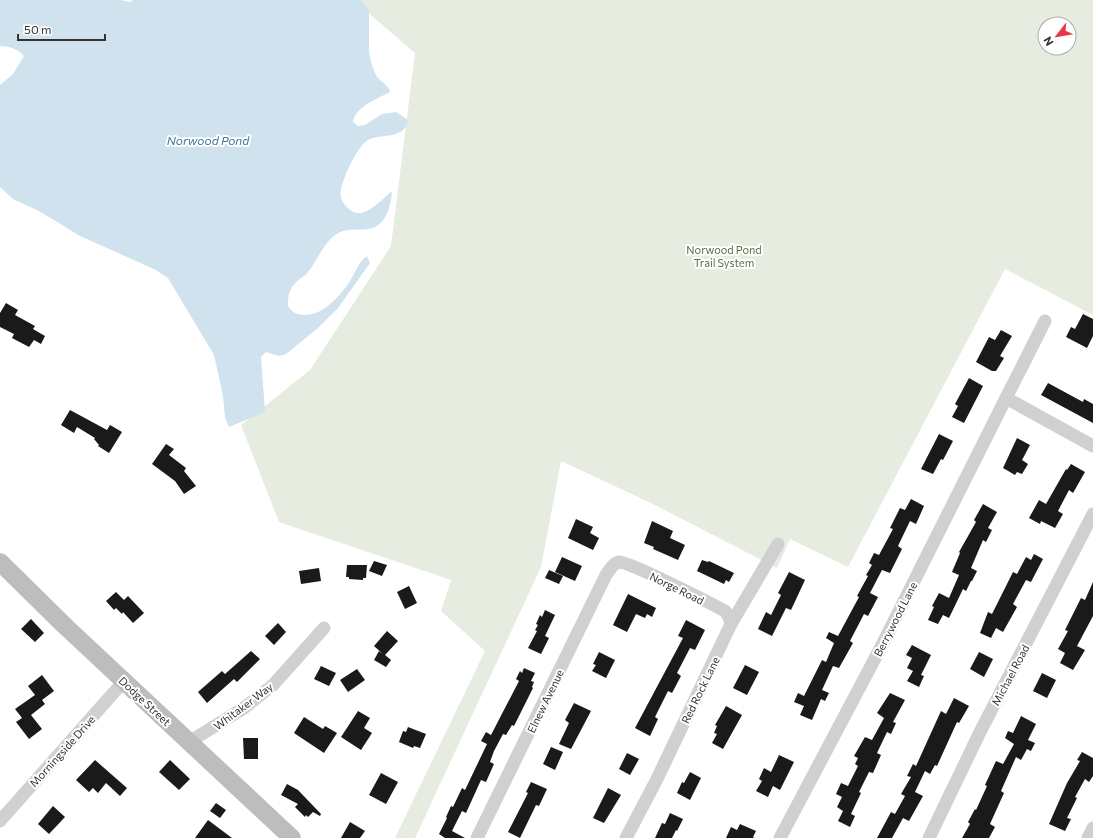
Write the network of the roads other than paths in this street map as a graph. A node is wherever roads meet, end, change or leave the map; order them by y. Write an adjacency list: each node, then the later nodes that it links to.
1 (1045, 321): 2 (street, Berrywood Lane)
2 (1006, 398): 3 (street); 17 (street, Berrywood Lane)
3 (1093, 446)
4 (1093, 514): 18 (street, Michael Road)
5 (778, 544): 8 (street, Red Rock Lane)
6 (0, 562): 10 (main road, Dodge Street)
7 (614, 564): 8 (street, Norge Road); 15 (street, Elnew Avenue)
8 (731, 624): 16 (street, Red Rock Lane)
9 (324, 628): 11 (street, Whitaker Way)
10 (124, 681): 11 (main road, Dodge Street); 12 (street, Morningside Drive)
11 (189, 742): 14 (main road, Dodge Street)
12 (0, 821)
13 (1093, 828): 19 (street)
14 (292, 838)
15 (477, 838)
16 (626, 838)
17 (780, 838)
18 (929, 838)
19 (1088, 838)

